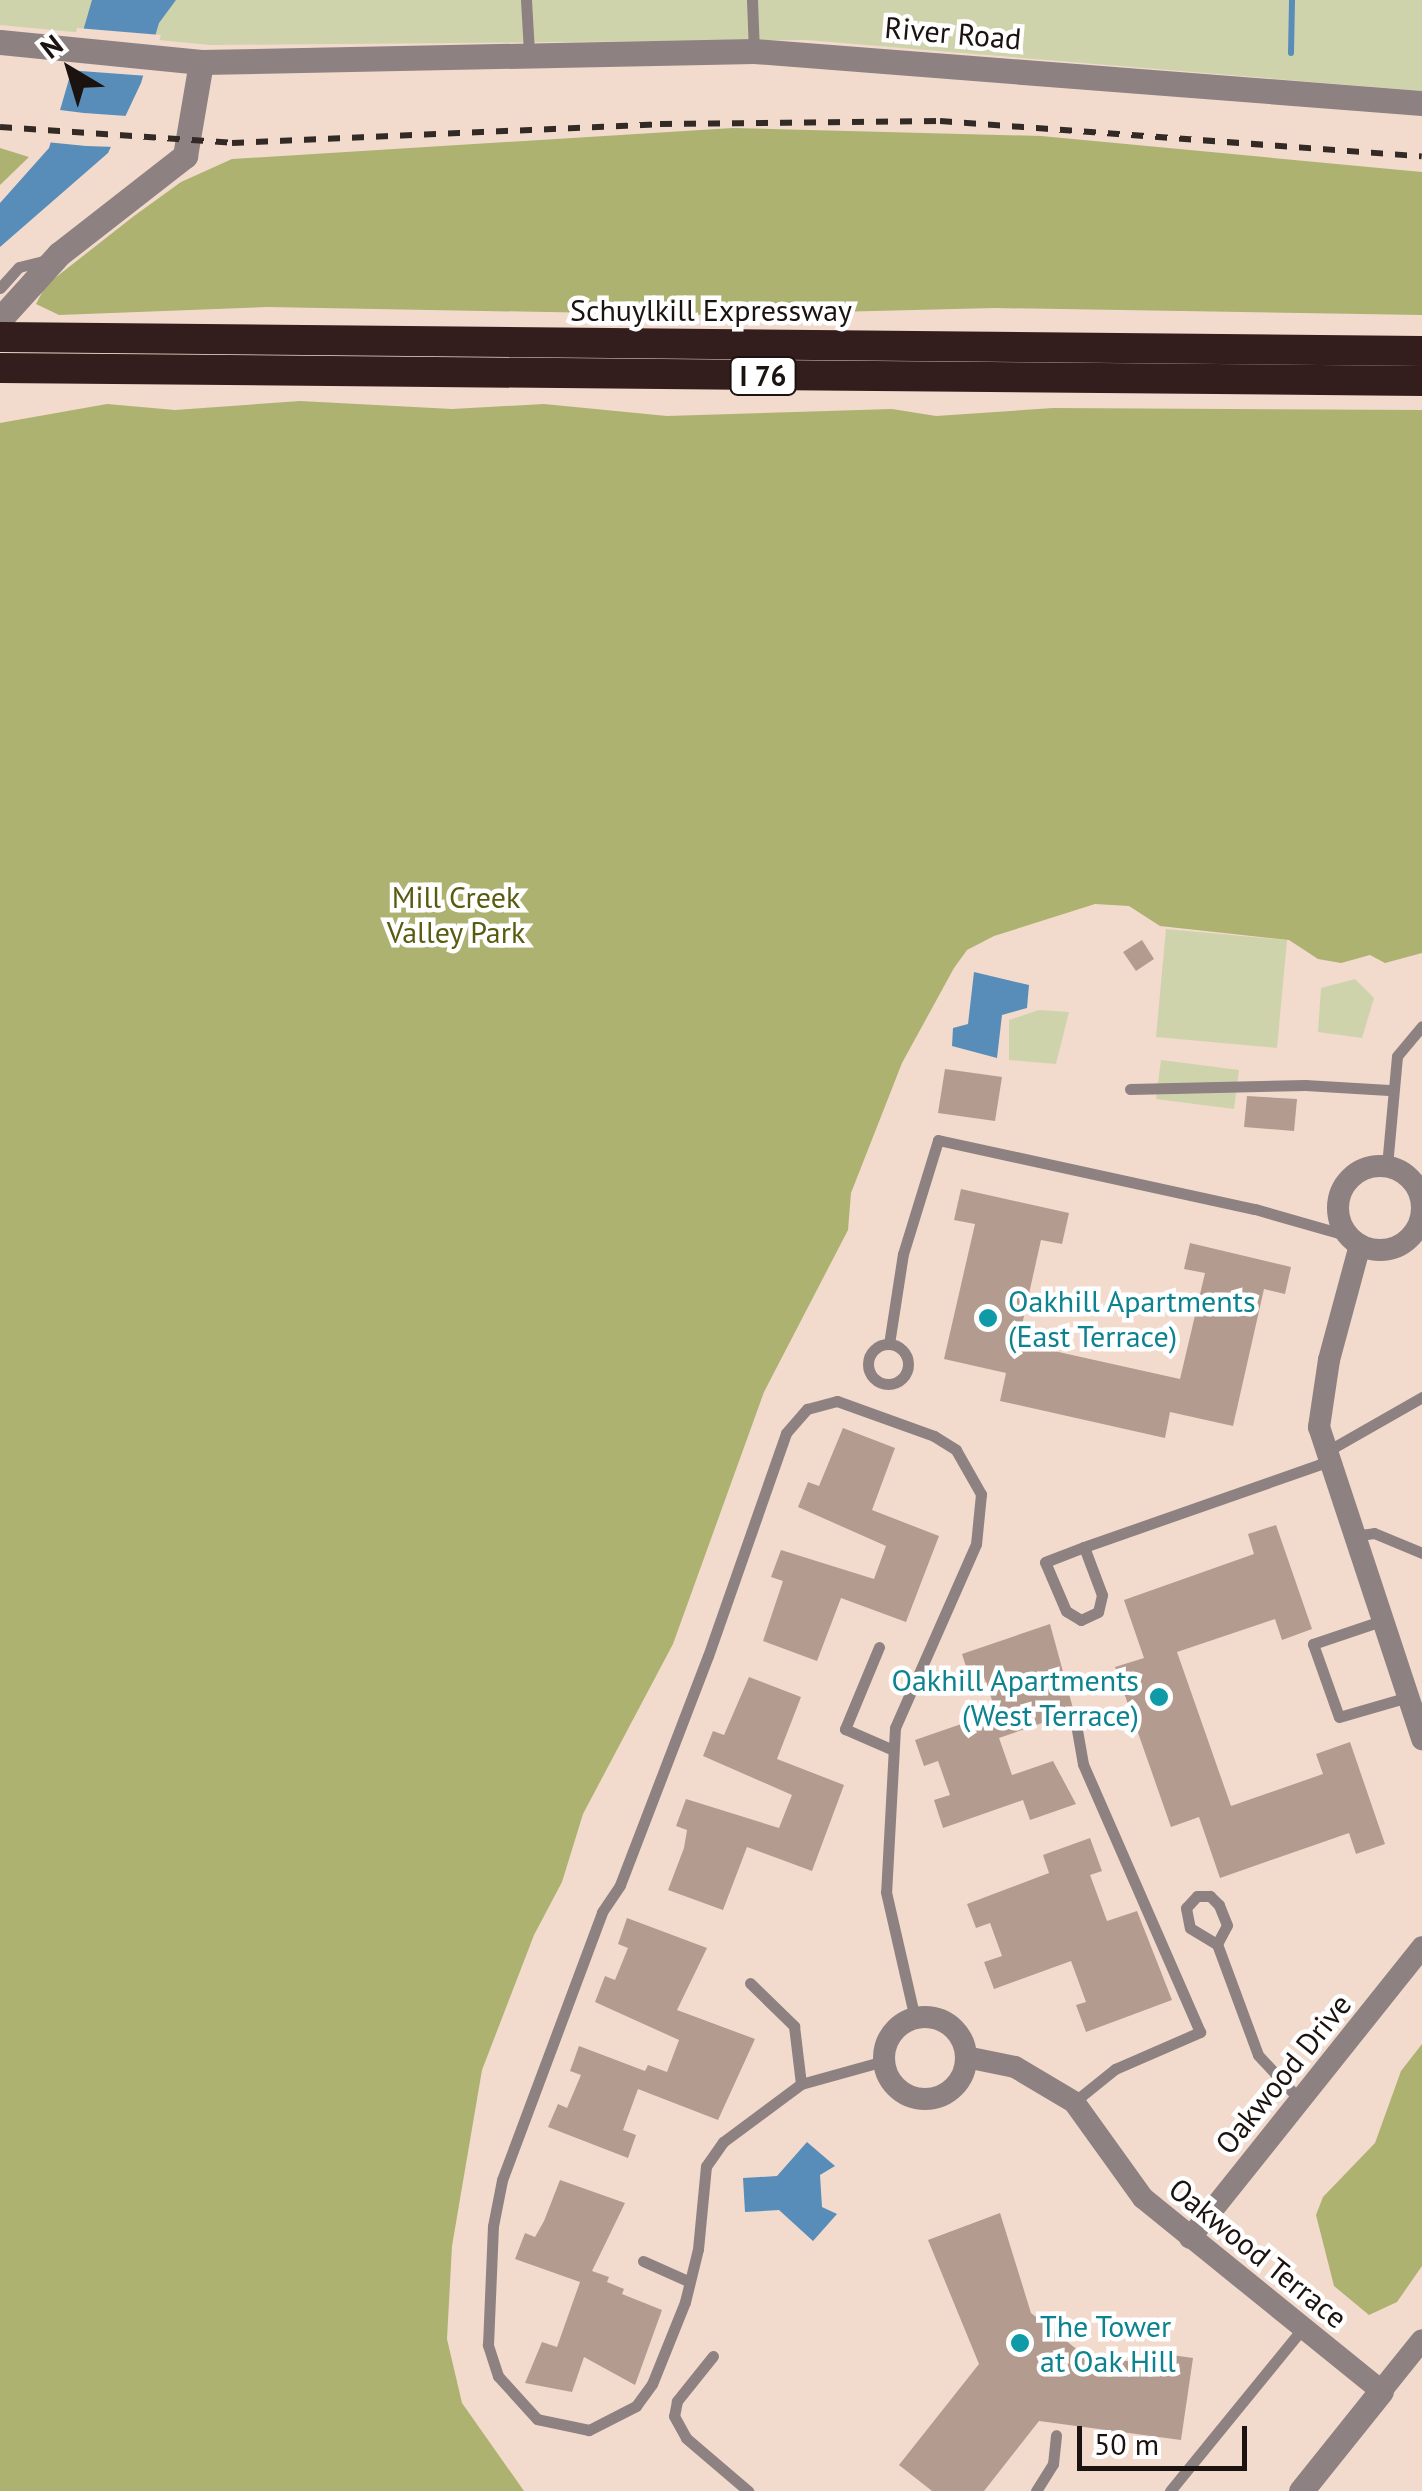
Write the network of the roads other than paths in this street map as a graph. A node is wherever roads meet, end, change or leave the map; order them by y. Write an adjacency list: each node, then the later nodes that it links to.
1 (526, 0): 5 (lane)
2 (752, 0): 4 (lane)
3 (0, 42): 6 (street, River Road)
4 (754, 51): 5 (street, River Road); 7 (street, River Road)
5 (529, 52): 6 (street, River Road)
6 (201, 62): 8 (street)
7 (1422, 103)
8 (54, 258): 9 (lane); 10 (street)
9 (0, 288)
10 (0, 319)
11 (0, 337): 12 (highway, Schuylkill Expressway / I 76)
12 (1422, 351)
13 (0, 368): 14 (highway, I 76)
14 (1422, 381)
15 (1422, 1026): 17 (lane)
16 (1130, 1090): 17 (lane)
17 (1389, 1090): 18 (lane)
18 (1387, 1166): 19 (street); 20 (street)
19 (1422, 1216): 20 (street)
20 (1354, 1240): 21 (lane); 23 (street)
21 (889, 1344)
22 (1422, 1397): 23 (lane)
23 (1326, 1458): 24 (street); 25 (lane)
24 (1353, 1536): 26 (lane); 27 (street)
25 (1084, 1547): 25 (lane)
26 (1422, 1553)
27 (1381, 1621): 29 (street); 29 (lane)
28 (879, 1647): 32 (lane)
29 (1408, 1698): 31 (street)
30 (1077, 1730): 41 (lane)
31 (1422, 1739)
32 (893, 1750): 36 (lane); 44 (lane)
33 (1217, 1944): 40 (lane)
34 (1422, 1947): 40 (street, Oakwood Drive)
35 (750, 1983): 39 (lane)
36 (914, 2018): 37 (street); 38 (street)
37 (966, 2057): 38 (street); 41 (street, Oakwood Terrace)
38 (884, 2061): 39 (lane)
39 (802, 2084): 44 (lane)
40 (1300, 2100): 42 (street, Oakwood Drive)
41 (1074, 2102): 42 (street, Oakwood Terrace)
42 (1190, 2238): 45 (street, Oakwood Terrace)
43 (643, 2261): 44 (lane)
44 (690, 2282)
45 (1302, 2329): 48 (street, Oakwood Terrace); 52 (lane)
46 (1422, 2340): 48 (street)
47 (713, 2356): 50 (lane)
48 (1381, 2392): 53 (street)
49 (1056, 2434): 51 (lane)
50 (748, 2491)
51 (1036, 2491)
52 (1170, 2491)
53 (1301, 2491)

